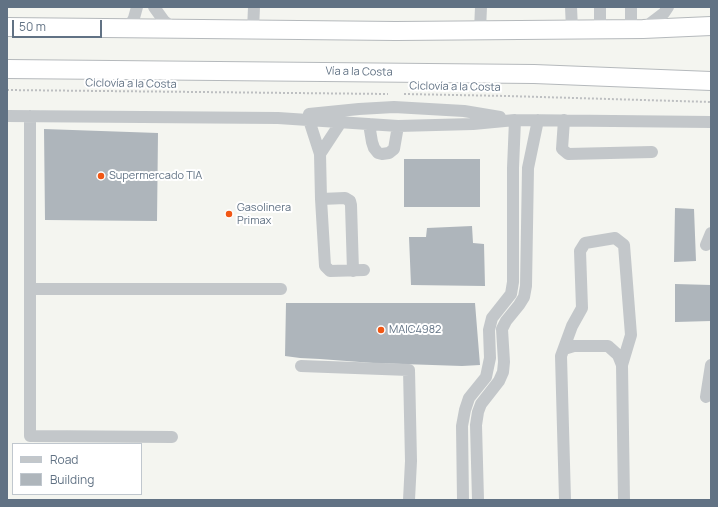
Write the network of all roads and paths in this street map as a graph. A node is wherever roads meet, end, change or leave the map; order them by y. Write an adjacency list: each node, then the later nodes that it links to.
1 (136, 7): 11 (street)
2 (154, 7): 12 (street)
3 (254, 7): 16 (street)
4 (481, 7): 17 (street)
5 (571, 7): 13 (street)
6 (600, 7): 14 (street)
7 (631, 7): 15 (street)
8 (668, 7): 15 (street)
9 (711, 26): 15 (highway)
10 (7, 27): 11 (highway)
11 (128, 29): 12 (highway)
12 (174, 29): 16 (highway)
13 (572, 29): 14 (highway); 17 (highway)
14 (600, 29): 15 (highway)
15 (637, 29): 18 (highway)
16 (253, 30): 17 (highway)
17 (480, 30)
18 (711, 34)
19 (7, 69): 20 (highway, Vía a la Costa)
20 (711, 81)
21 (7, 90): 22 (path, Ciclovía a la Costa)
22 (396, 94)
23 (404, 94): 24 (path, Ciclovía a la Costa)
24 (711, 102)
25 (7, 116): 26 (street)
26 (30, 116): 27 (street); 41 (street)
27 (278, 118): 28 (street); 29 (street)
28 (309, 120): 32 (street); 37 (street)
29 (515, 120): 30 (street); 35 (street); 49 (street)
30 (538, 120): 31 (street); 50 (street)
31 (564, 120): 33 (street); 36 (street)
32 (341, 122): 34 (street); 37 (street)
33 (711, 122)
34 (369, 124): 35 (street); 35 (street)
35 (398, 126)
36 (652, 152)
37 (320, 154): 38 (street)
38 (321, 199): 38 (street)
39 (711, 233): 40 (street)
40 (706, 245)
41 (30, 289): 42 (street); 48 (street)
42 (281, 289)
43 (564, 349): 44 (street); 44 (street); 54 (street)
44 (622, 365): 55 (street)
45 (711, 365): 47 (street)
46 (301, 366): 51 (street)
47 (706, 397)
48 (172, 437)
49 (462, 468): 50 (street); 52 (street)
50 (477, 468): 53 (street)
51 (409, 500)
52 (463, 500)
53 (478, 500)
54 (565, 500)
55 (624, 500)

